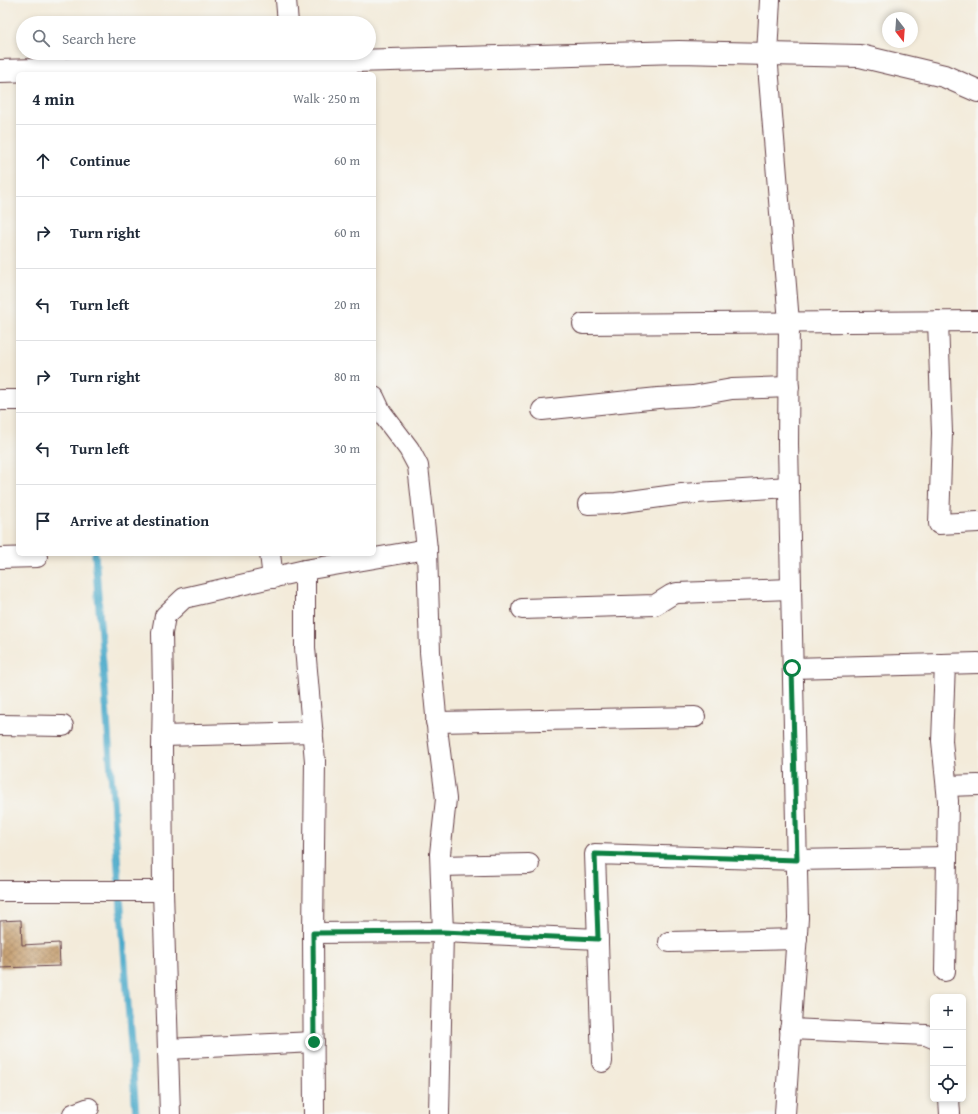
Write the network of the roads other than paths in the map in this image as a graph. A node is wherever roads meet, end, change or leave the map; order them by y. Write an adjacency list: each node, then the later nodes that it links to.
1 (286, 0): 3 (street)
2 (770, 0): 4 (street)
3 (287, 16)
4 (767, 54): 7 (street); 10 (street); 13 (street)
5 (276, 60): 9 (street)
6 (292, 60): 7 (street)
7 (340, 68)
8 (0, 71): 9 (street)
9 (31, 72)
10 (978, 91)
11 (938, 321): 12 (street); 13 (street); 22 (street)
12 (978, 321)
13 (789, 322): 14 (street); 15 (street)
14 (583, 324)
15 (789, 387): 19 (street); 20 (street)
16 (0, 400): 17 (street)
17 (16, 400)
18 (376, 401): 23 (street)
19 (542, 410)
20 (789, 487): 21 (street); 29 (street)
21 (588, 504)
22 (978, 522)
23 (427, 549): 27 (street); 35 (street)
24 (270, 556): 28 (street)
25 (37, 557): 26 (street)
26 (0, 558)
27 (305, 570): 28 (street); 38 (street)
28 (273, 578): 39 (street)
29 (791, 589): 30 (street); 33 (street)
30 (522, 609)
31 (978, 663): 32 (street)
32 (945, 664): 33 (street); 41 (street)
33 (792, 668): 43 (street)
34 (695, 718): 35 (street)
35 (436, 722): 45 (street)
36 (0, 725): 37 (street)
37 (63, 726)
38 (312, 732): 39 (street); 49 (street)
39 (162, 736): 47 (street)
40 (978, 785): 41 (street)
41 (947, 786): 42 (street)
42 (948, 856): 43 (street); 53 (street)
43 (797, 860): 50 (street); 51 (street)
44 (529, 864): 45 (street)
45 (441, 866): 48 (street)
46 (0, 891): 47 (street)
47 (163, 891): 57 (street)
48 (443, 932): 49 (street); 50 (street); 62 (street)
49 (313, 933): 56 (street)
50 (598, 939): 58 (street)
51 (797, 939): 52 (street); 54 (street)
52 (669, 942)
53 (945, 971)
54 (790, 1029): 55 (street); 63 (street)
55 (930, 1037)
56 (314, 1042): 57 (street); 61 (street)
57 (168, 1049): 60 (street)
58 (602, 1062)
59 (949, 1102): 64 (street)
60 (170, 1114)
61 (314, 1114)
62 (439, 1114)
63 (784, 1114)
64 (950, 1114)

